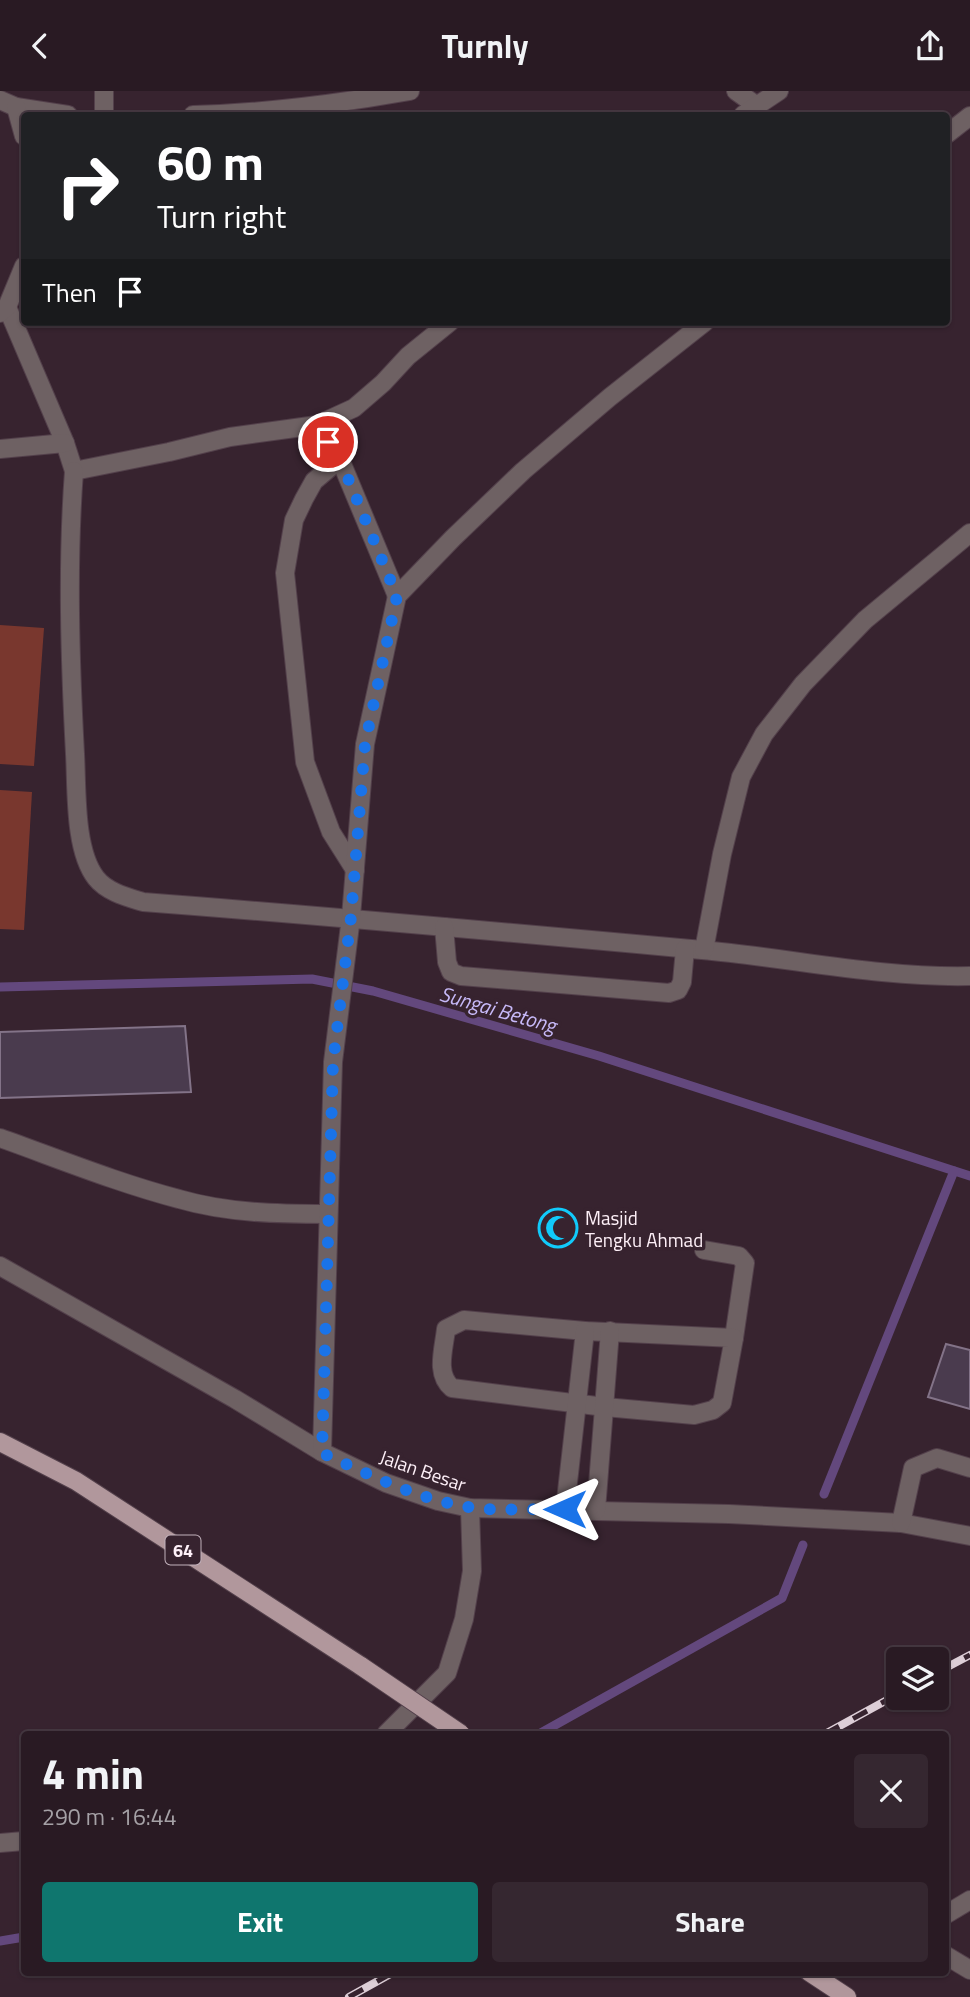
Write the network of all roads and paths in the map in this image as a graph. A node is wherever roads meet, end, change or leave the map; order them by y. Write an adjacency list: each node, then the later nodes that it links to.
1 (104, 91): 9 (street)
2 (410, 91): 5 (street)
3 (736, 91): 7 (street)
4 (779, 91): 7 (street)
5 (343, 103): 10 (street)
6 (8, 104): 8 (street); 12 (street)
7 (750, 111)
8 (52, 112)
9 (104, 112)
10 (266, 112)
11 (970, 116): 13 (street)
12 (21, 130)
13 (950, 132)
14 (21, 273): 15 (street)
15 (4, 310): 19 (street)
16 (438, 326): 18 (street)
17 (700, 326): 24 (street)
18 (317, 425): 21 (street); 22 (street)
19 (65, 443): 20 (street); 22 (street)
20 (0, 449)
21 (340, 459): 24 (street); 25 (street)
22 (74, 471): 26 (street)
23 (970, 533): 29 (street)
24 (397, 596): 25 (street)
25 (355, 870): 26 (street)
26 (351, 917): 27 (street); 32 (street)
27 (444, 927): 28 (street); 28 (street)
28 (685, 949): 29 (street)
29 (704, 950): 30 (street)
30 (970, 976)
31 (0, 1139): 32 (street)
32 (328, 1214): 41 (street)
33 (704, 1250): 37 (street)
34 (0, 1266): 41 (street, Jalan Besar)
35 (585, 1331): 36 (street); 38 (street); 38 (street)
36 (610, 1331): 37 (street); 39 (street)
37 (734, 1338): 39 (street)
38 (576, 1404): 39 (street); 44 (street)
39 (605, 1407): 45 (street)
40 (0, 1442): 49 (main road, 64, bridge)
41 (322, 1453): 43 (street, Jalan Besar)
42 (970, 1468): 46 (street)
43 (470, 1508): 44 (street, Jalan Besar); 48 (street)
44 (565, 1509): 45 (street, Jalan Besar)
45 (596, 1510): 46 (street, Jalan Besar)
46 (901, 1523): 47 (street, Jalan Besar)
47 (970, 1535)
48 (389, 1731)
49 (457, 1731)
50 (21, 1841): 51 (street)
51 (0, 1843)
52 (970, 1900): 53 (street)
53 (949, 1913)
54 (949, 1957): 55 (street)
55 (970, 1970)
56 (816, 1976): 57 (main road)
57 (847, 1997)

